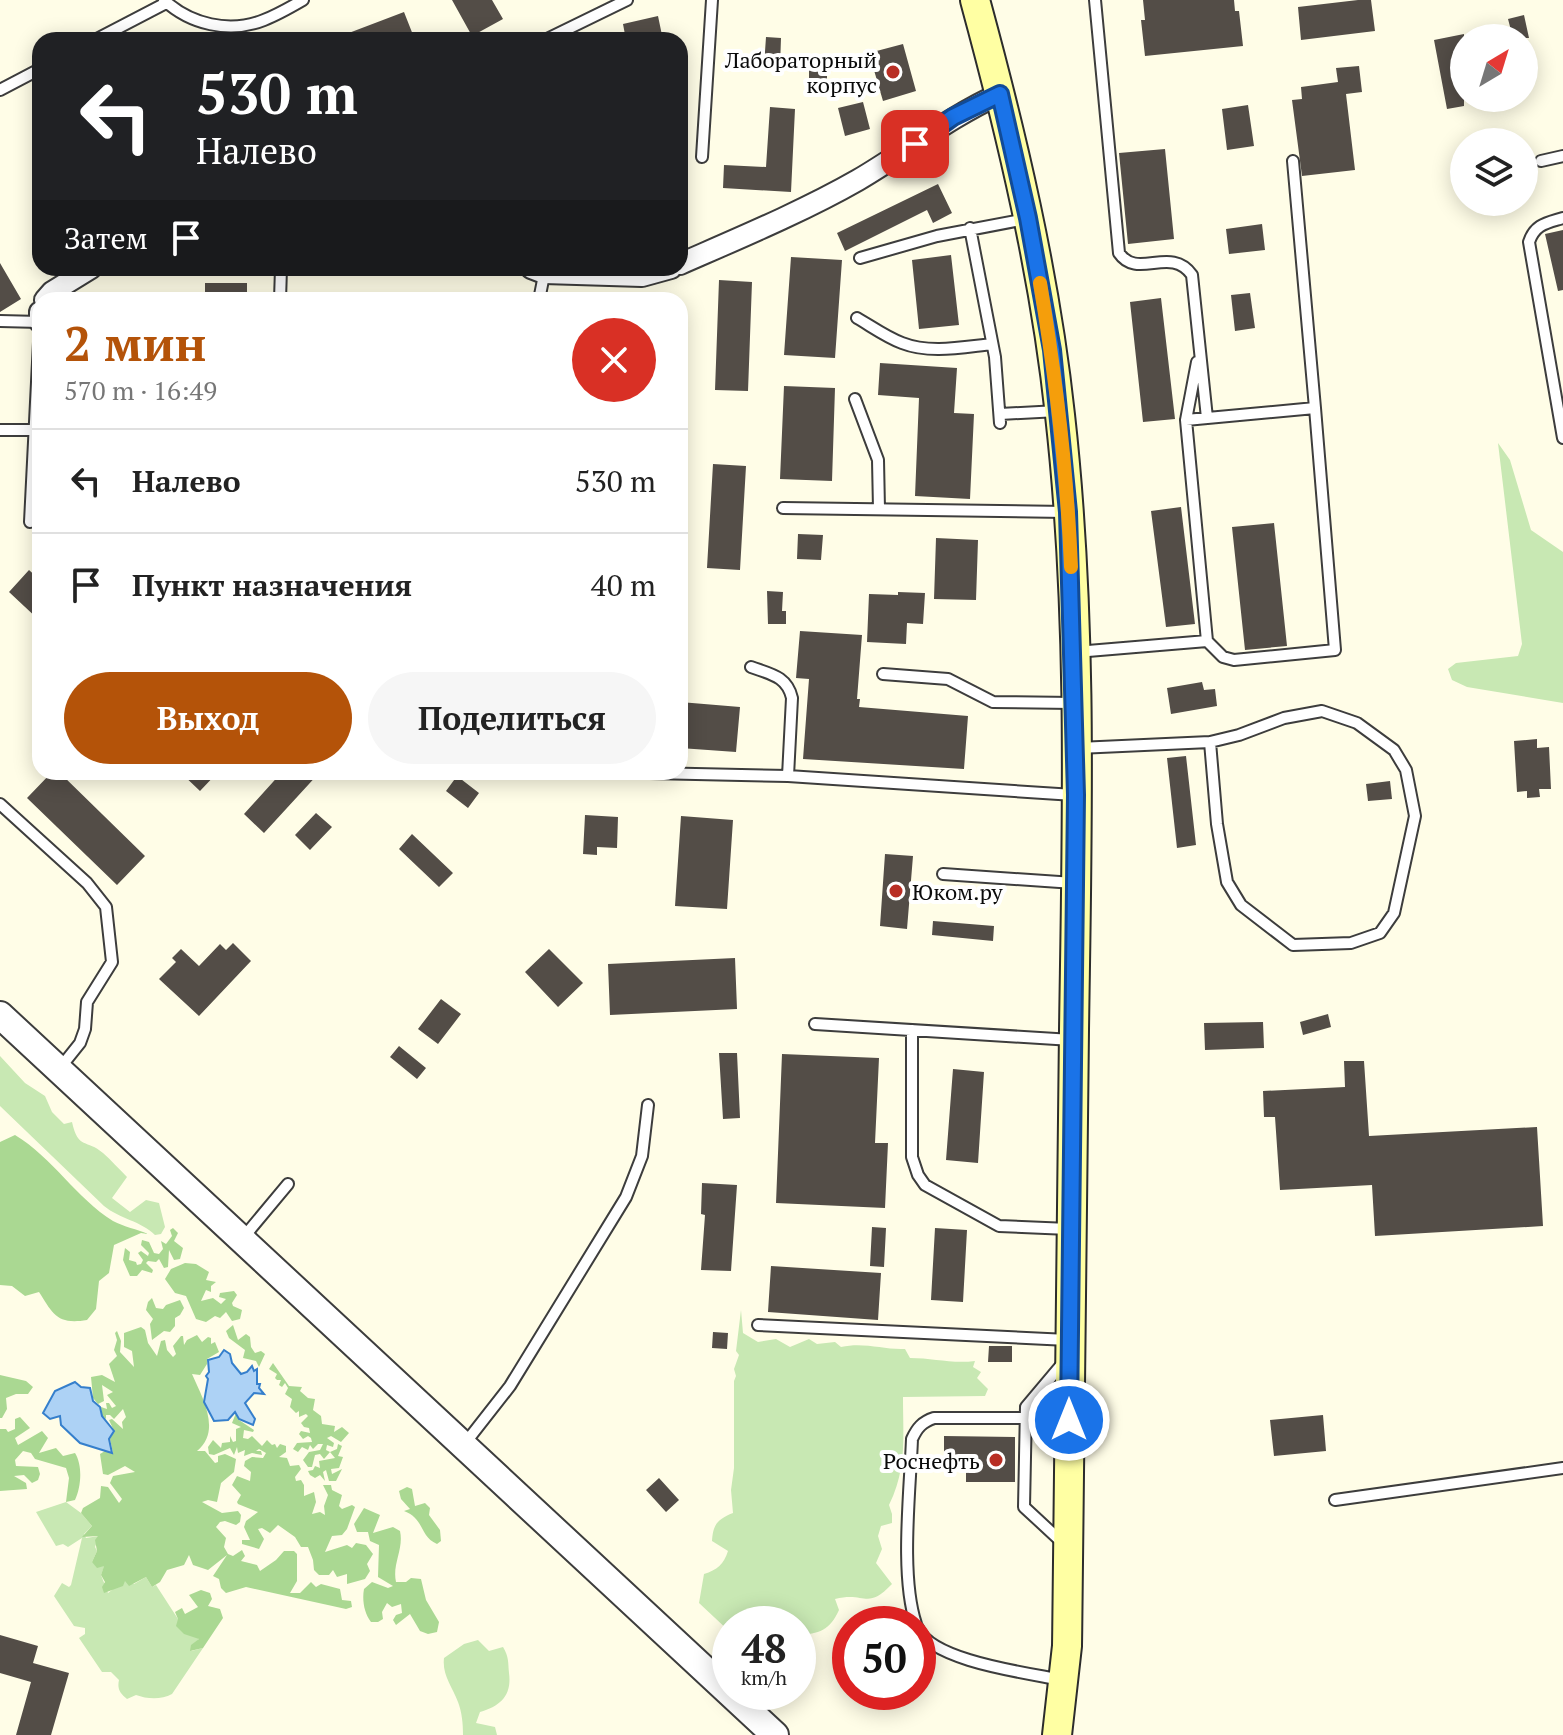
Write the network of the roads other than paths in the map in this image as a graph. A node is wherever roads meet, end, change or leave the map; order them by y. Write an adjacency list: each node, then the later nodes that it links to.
1 (303, 0): 6 (lane)
2 (627, 0): 8 (lane)
3 (712, 0): 13 (lane)
4 (975, 0): 11 (main road)
5 (1095, 0): 27 (lane)
6 (165, 1): 7 (lane)
7 (109, 32)
8 (561, 32)
9 (32, 73): 10 (lane)
10 (0, 90)
11 (1000, 94): 16 (main road); 20 (street)
12 (1563, 156): 15 (lane)
13 (702, 157)
14 (1293, 161): 29 (lane)
15 (1541, 161)
16 (1028, 218): 18 (lane); 30 (main road)
17 (1563, 218): 35 (lane)
18 (970, 228): 19 (lane); 26 (lane)
19 (860, 258)
20 (688, 260)
21 (78, 276): 22 (street)
22 (52, 292)
23 (857, 318): 26 (lane)
24 (0, 321): 25 (lane)
25 (32, 322)
26 (992, 344): 30 (lane)
27 (1200, 349): 31 (lane); 32 (lane)
28 (855, 399): 38 (lane)
29 (1315, 408): 31 (lane); 41 (lane)
30 (1060, 411): 39 (main road)
31 (1207, 418): 32 (lane)
32 (1186, 420): 41 (lane)
33 (0, 430): 34 (lane)
34 (32, 430)
35 (1563, 438)
36 (32, 476): 40 (lane)
37 (783, 508): 38 (lane)
38 (879, 509): 39 (lane)
39 (1068, 512): 42 (main road)
40 (30, 522)
41 (1207, 641): 42 (lane)
42 (1074, 652): 45 (main road)
43 (751, 667): 49 (lane)
44 (883, 674): 45 (lane)
45 (1075, 703): 47 (main road)
46 (1210, 742): 46 (lane); 47 (lane)
47 (1076, 748): 50 (main road)
48 (688, 774): 49 (lane)
49 (788, 776): 50 (lane)
50 (1076, 795): 53 (main road)
51 (0, 804): 58 (lane)
52 (943, 874): 53 (lane)
53 (1076, 883): 57 (main road)
54 (0, 1015): 58 (street)
55 (815, 1024): 56 (lane)
56 (912, 1030): 57 (lane); 61 (lane)
57 (1074, 1041): 61 (main road)
58 (58, 1069): 62 (street)
59 (648, 1105): 66 (lane)
60 (288, 1184): 62 (lane)
61 (1071, 1229): 64 (main road)
62 (242, 1240): 66 (street)
63 (758, 1325): 64 (lane)
64 (1070, 1348): 65 (lane); 69 (main road)
65 (1025, 1418): 69 (lane); 70 (lane)
66 (462, 1446): 74 (street)
67 (1563, 1468): 68 (lane)
68 (1335, 1500)
69 (1068, 1547): 71 (main road)
70 (911, 1606)
71 (1067, 1646): 73 (main road); 76 (main road)
72 (936, 1647): 73 (lane)
73 (1064, 1680): 75 (main road)
74 (775, 1735)
75 (1057, 1735)
76 (1075, 1735)

